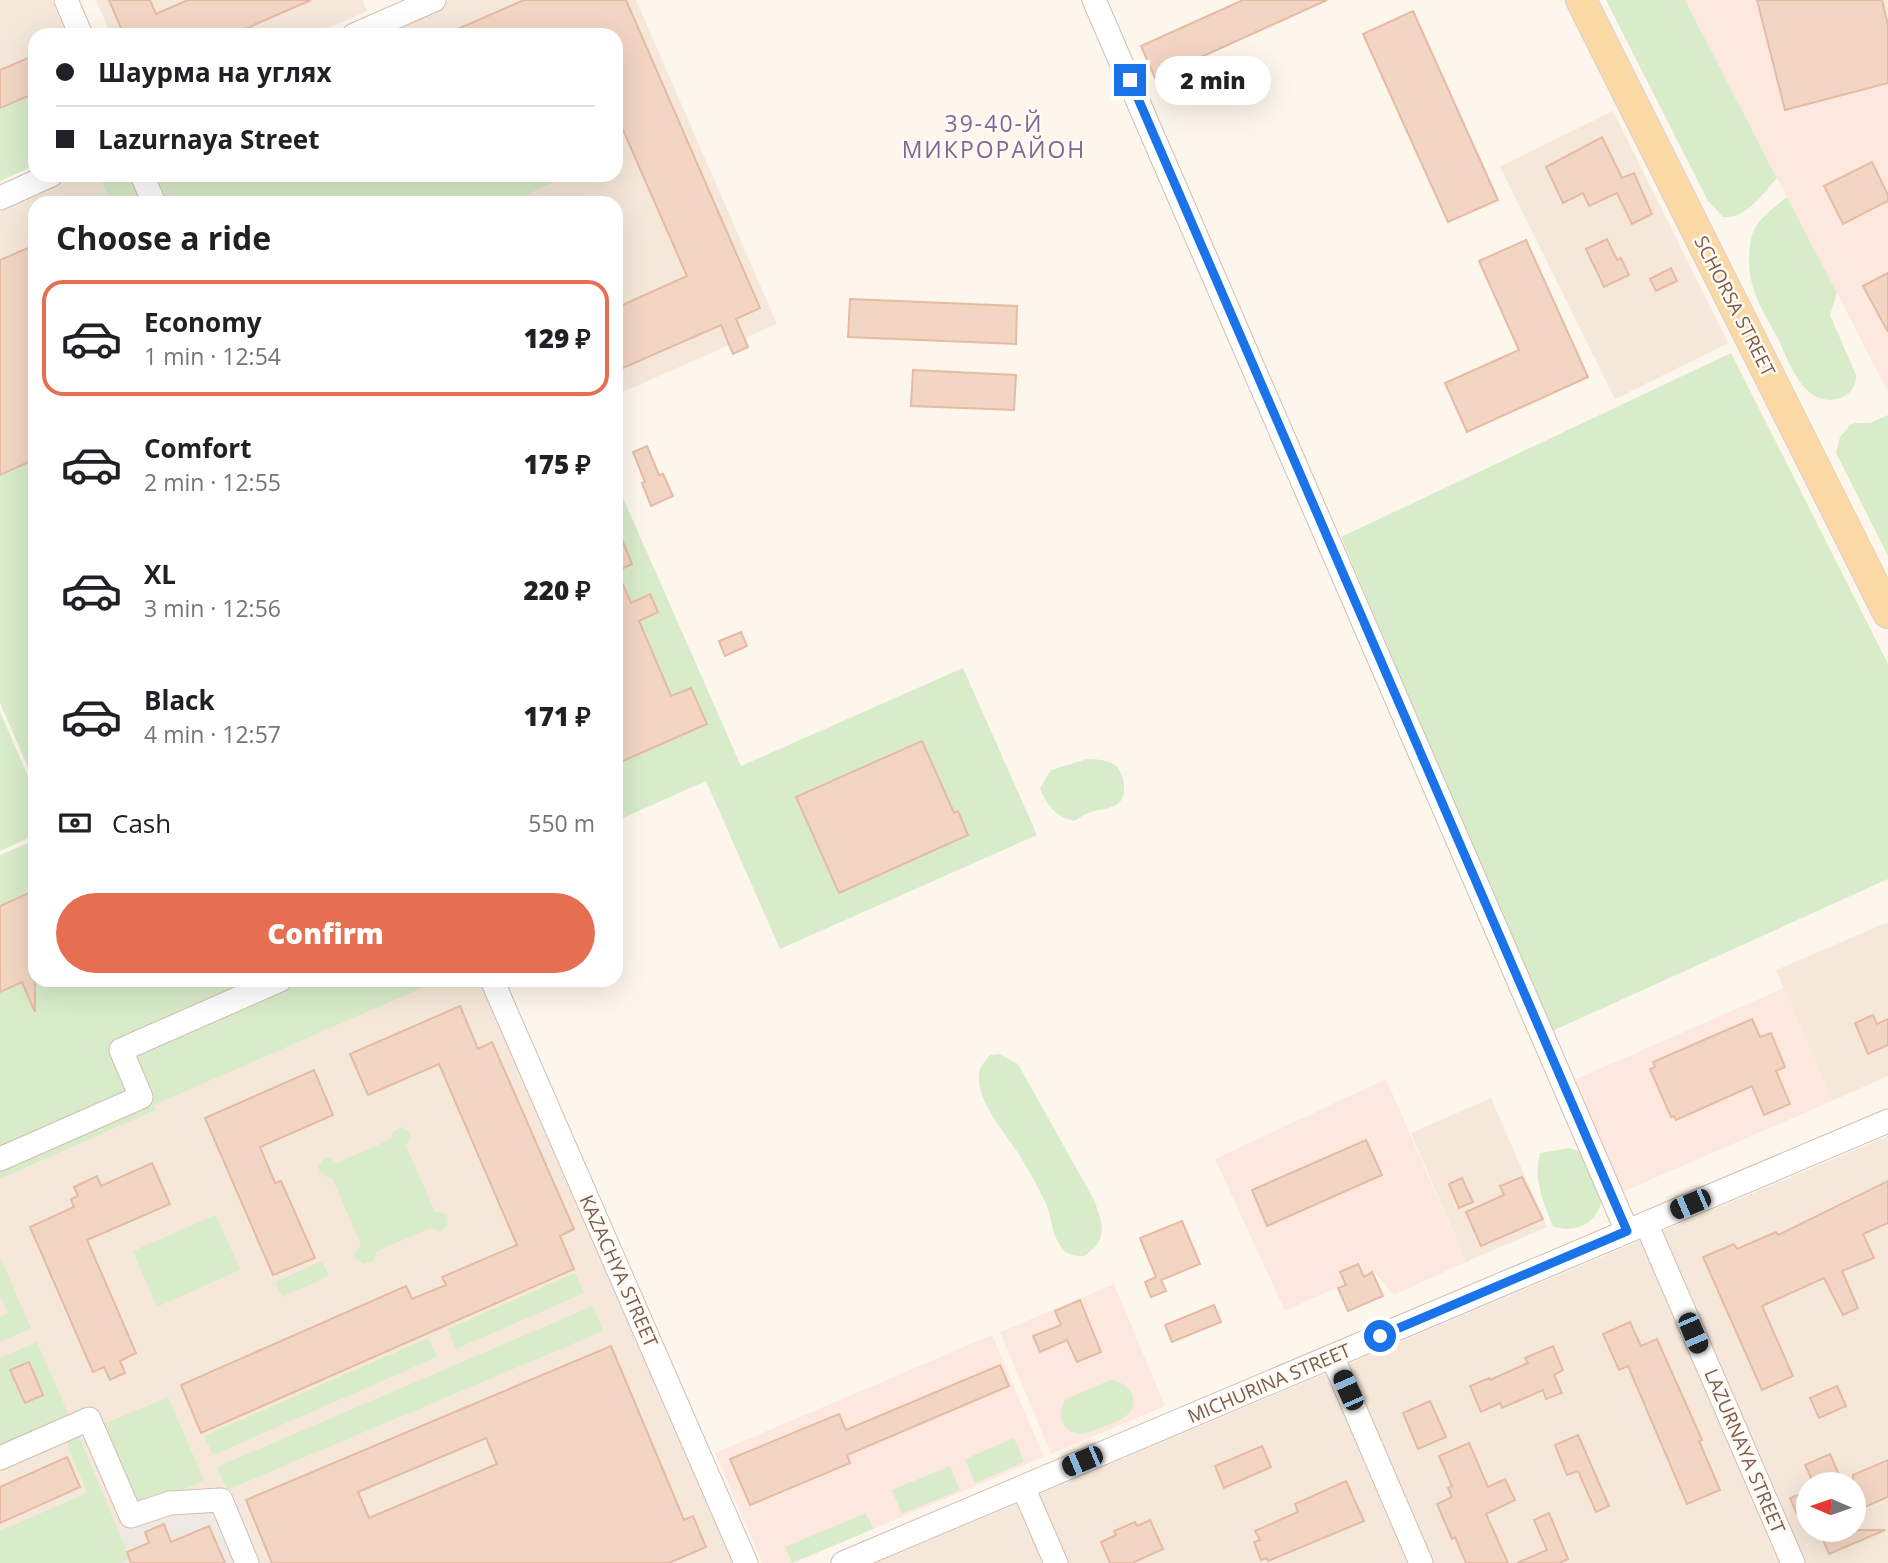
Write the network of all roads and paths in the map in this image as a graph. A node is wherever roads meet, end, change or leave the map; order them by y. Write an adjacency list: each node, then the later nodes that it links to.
1 (66, 0): 6 (street)
2 (434, 0): 5 (street)
3 (1094, 0): 15 (street, LAZURNAYA STREET)
4 (1581, 0): 10 (main road, SCHORSA STREET)
5 (389, 9): 7 (street)
6 (78, 28)
7 (363, 28)
8 (35, 182): 9 (street)
9 (0, 198)
10 (1888, 613)
11 (264, 987): 14 (street)
12 (495, 987): 20 (street, KAZACHYA STREET)
13 (1888, 1121): 15 (street, MICHURINA STREET)
14 (0, 1159)
15 (1636, 1227): 16 (street, MICHURINA STREET); 24 (street, LAZURNAYA STREET)
16 (1332, 1356): 18 (street, MICHURINA STREET); 23 (street)
17 (0, 1458): 19 (street)
18 (1023, 1487): 21 (street, MICHURINA STREET); 22 (street)
19 (247, 1563)
20 (746, 1563)
21 (843, 1563)
22 (1056, 1563)
23 (1421, 1563)
24 (1793, 1563)

